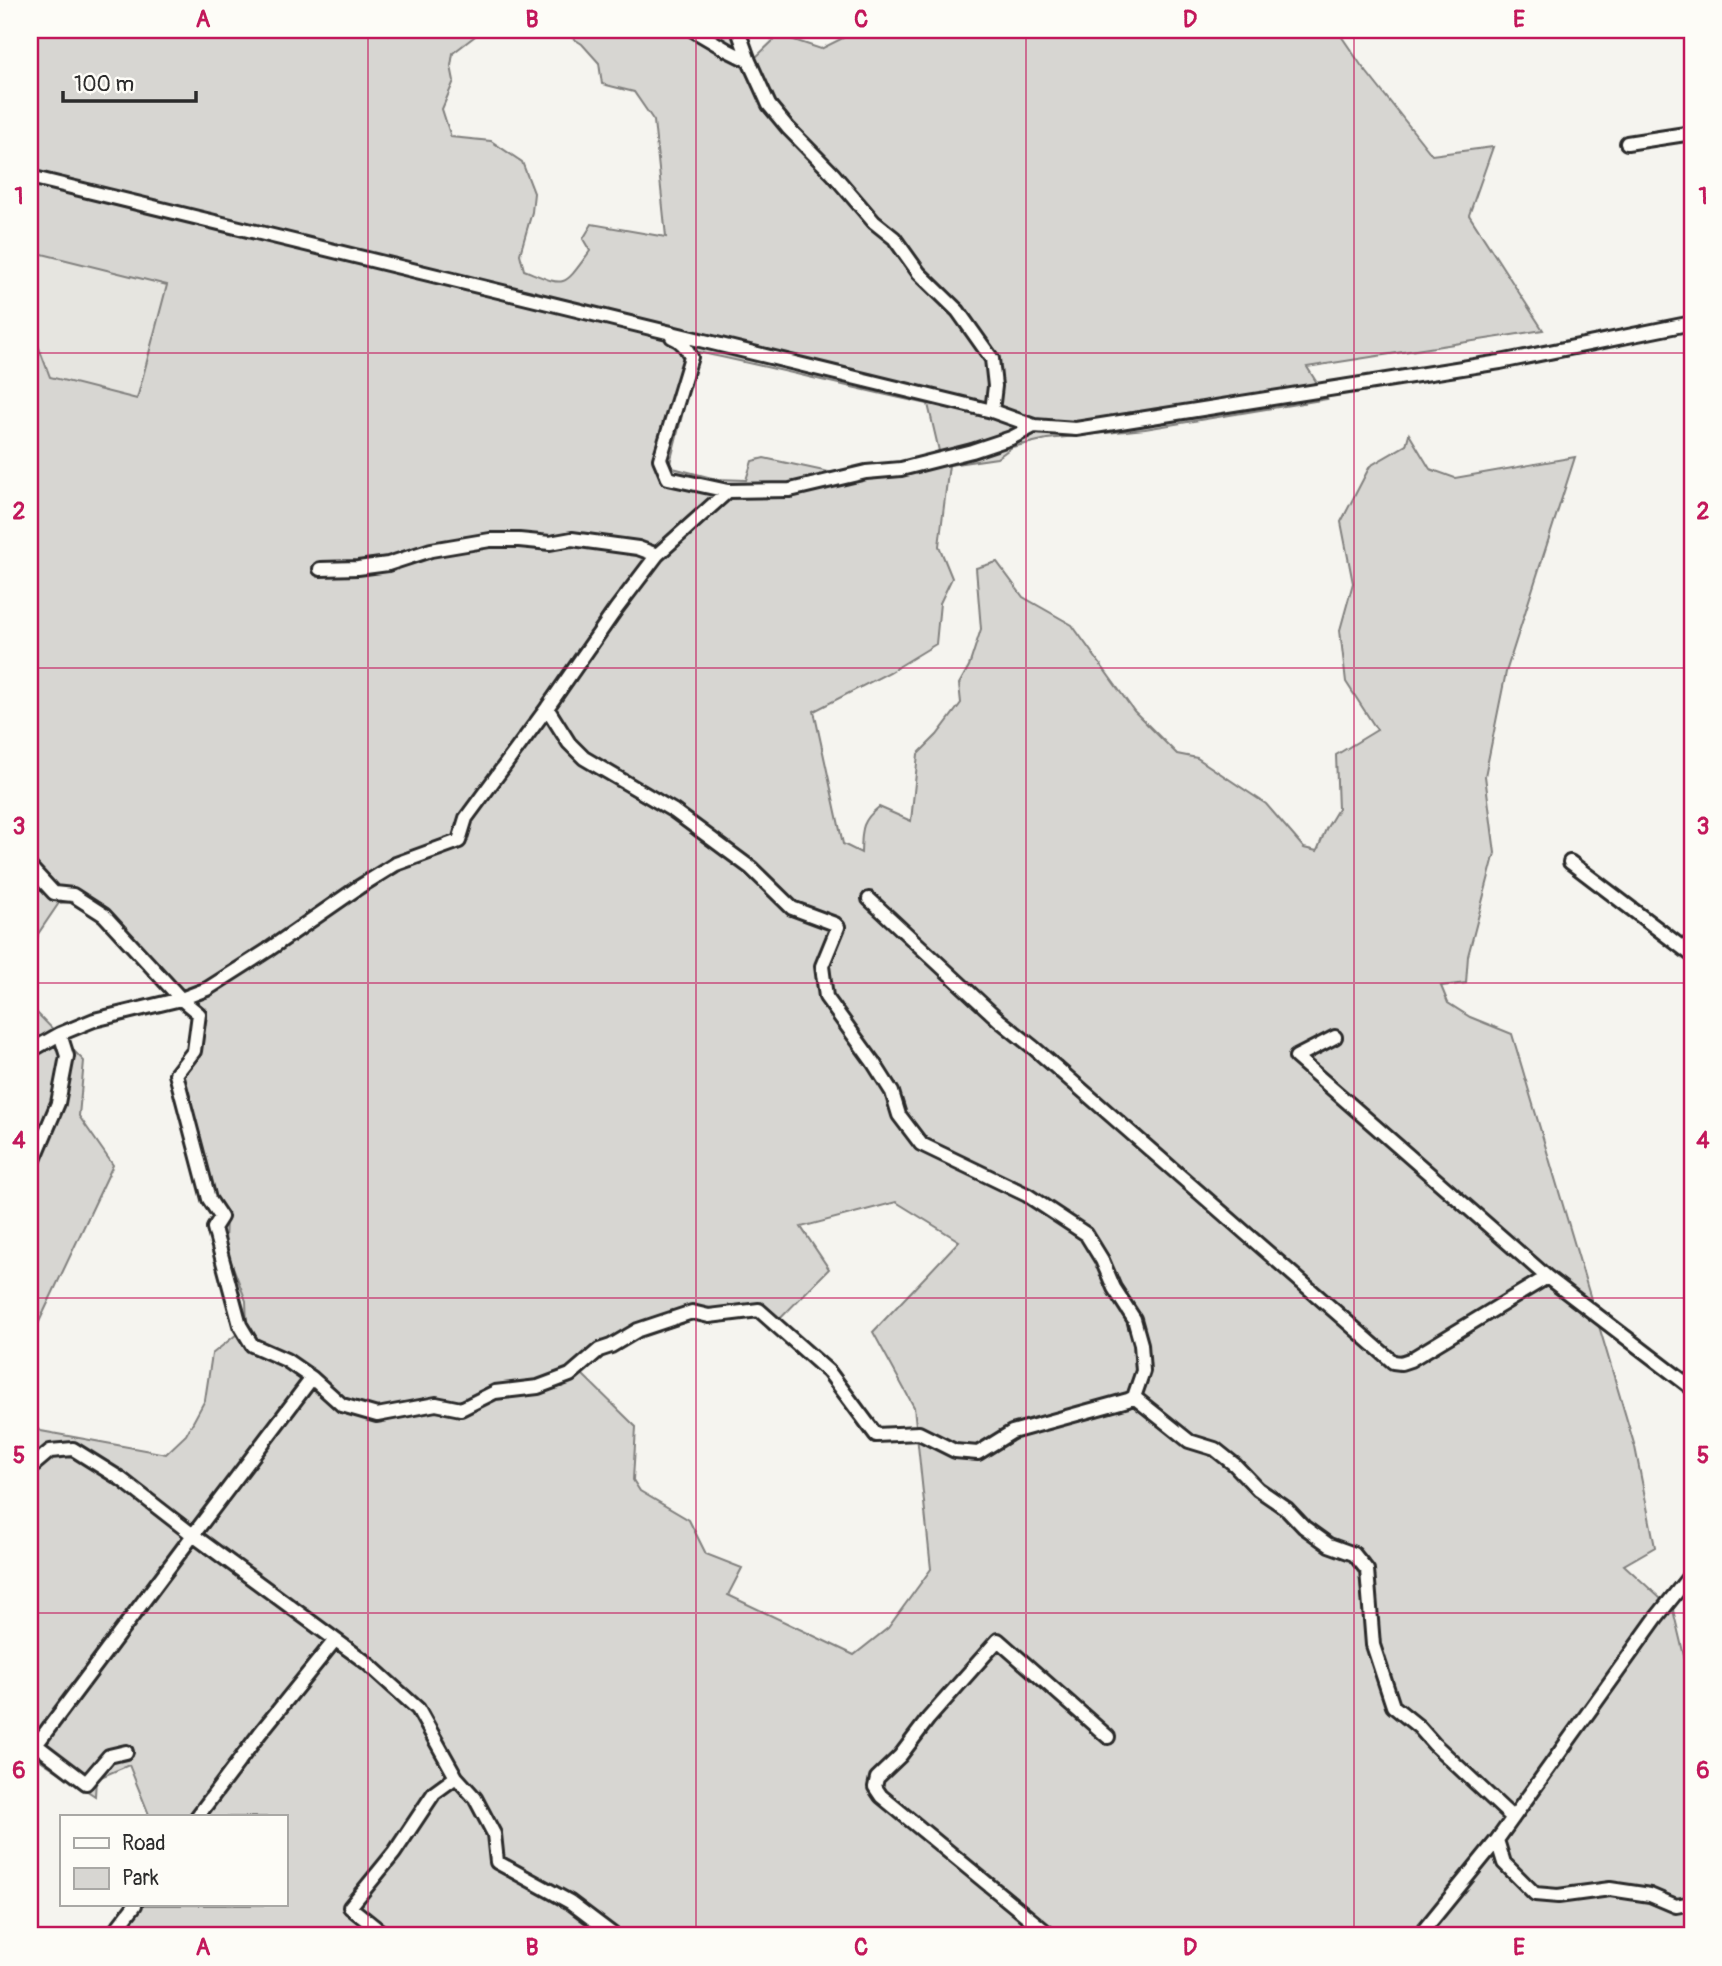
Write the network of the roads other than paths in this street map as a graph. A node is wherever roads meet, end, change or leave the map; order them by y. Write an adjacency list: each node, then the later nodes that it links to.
1 (693, 30): 3 (street)
2 (738, 30): 3 (street)
3 (749, 61): 9 (street)
4 (1692, 133): 5 (street)
5 (1627, 143)
6 (30, 177): 8 (street)
7 (1692, 323): 10 (street)
8 (642, 326): 9 (street); 11 (street)
9 (992, 411): 10 (street)
10 (1034, 426): 11 (street)
11 (728, 491): 12 (street)
12 (657, 555): 13 (street); 14 (street)
13 (320, 569)
14 (547, 708): 19 (street); 27 (street)
15 (1570, 862): 18 (street)
16 (30, 867): 19 (street)
17 (869, 899): 24 (street)
18 (1692, 955)
19 (180, 999): 20 (street); 25 (street)
20 (60, 1034): 22 (street); 23 (street)
21 (1335, 1037): 24 (street)
22 (30, 1051)
23 (30, 1169)
24 (1547, 1277): 26 (street)
25 (312, 1378): 27 (street); 29 (street)
26 (1692, 1388)
27 (1134, 1397): 37 (street)
28 (30, 1468): 29 (street)
29 (193, 1535): 31 (street); 33 (street)
30 (1692, 1573): 37 (street)
31 (335, 1640): 35 (street); 36 (street)
32 (1108, 1737): 44 (street)
33 (33, 1742): 34 (street)
34 (126, 1752)
35 (456, 1777): 42 (street); 43 (street)
36 (198, 1815)
37 (1513, 1818): 38 (street)
38 (1497, 1840): 39 (street); 45 (street)
39 (1692, 1903)
40 (134, 1906): 41 (street)
41 (111, 1936)
42 (386, 1936)
43 (615, 1936)
44 (1051, 1936)
45 (1419, 1936)

